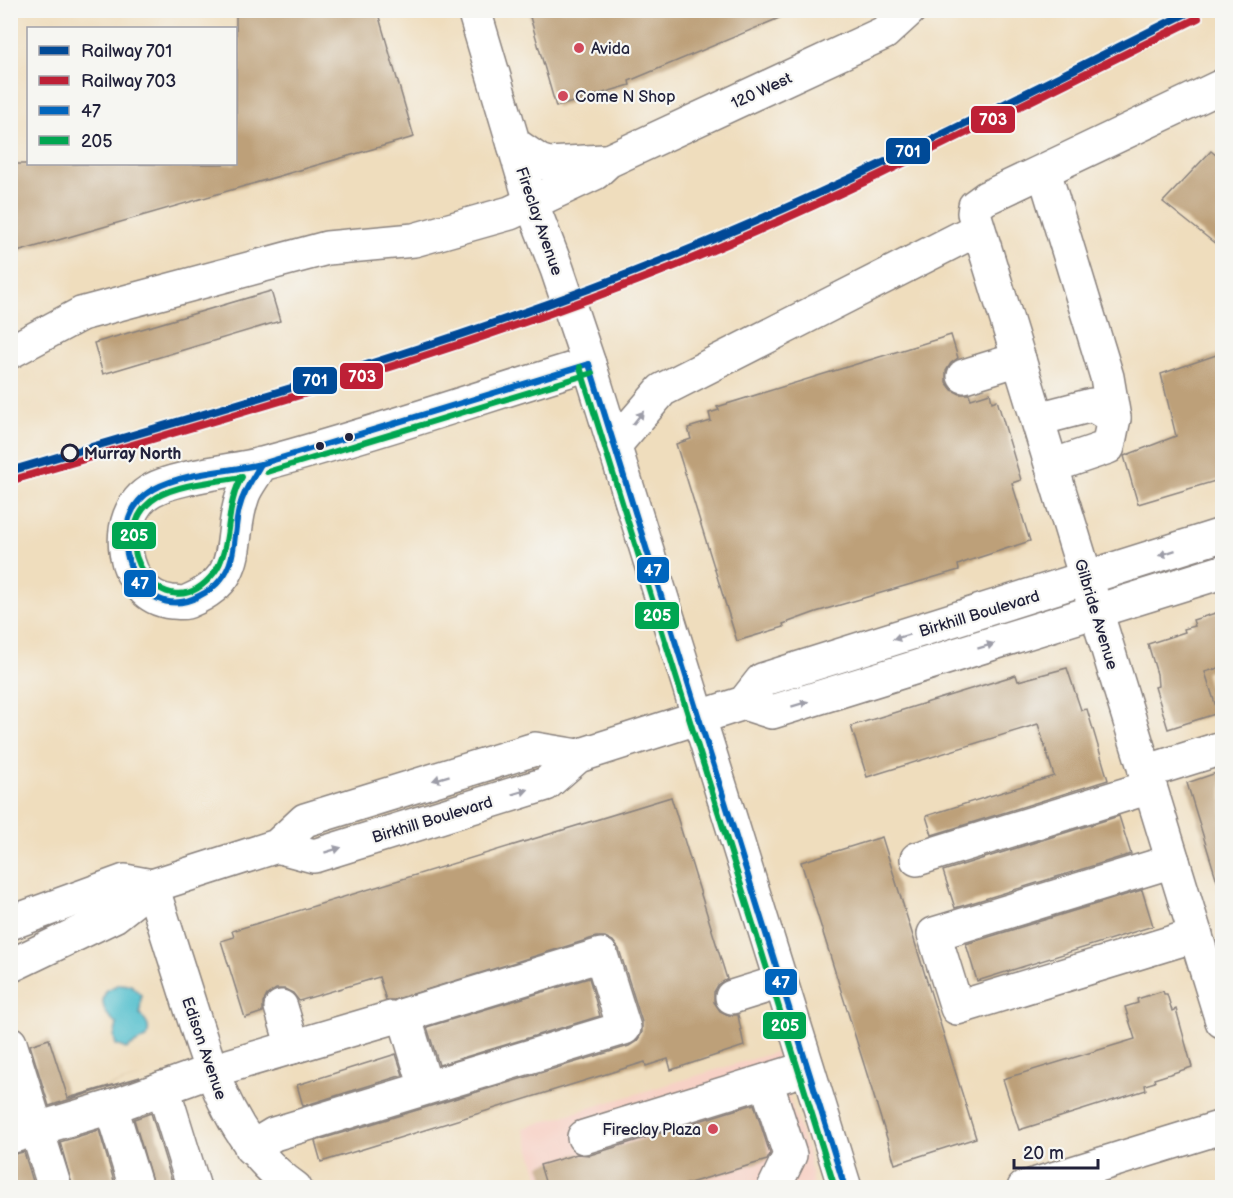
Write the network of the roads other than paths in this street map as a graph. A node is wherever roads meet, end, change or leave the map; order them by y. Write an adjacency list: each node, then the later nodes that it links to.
1 (474, 10): 4 (street, Fireclay Avenue)
2 (909, 10): 5 (street, 120 West)
3 (1222, 86): 6 (street)
4 (514, 144): 5 (street, 120 West); 7 (street, Fireclay Avenue)
5 (608, 161): 7 (street, 120 West)
6 (1044, 171): 8 (street); 13 (street)
7 (531, 202): 9 (street, 120 West); 11 (street, Fireclay Avenue)
8 (976, 218): 10 (street, Gilbride Avenue); 15 (street, one-way to 8)
9 (10, 351)
10 (1019, 359): 12 (street); 14 (street, Gilbride Avenue)
11 (589, 364): 15 (street, Fireclay Avenue); 16 (street)
12 (964, 376)
13 (1114, 418): 14 (street); 17 (street)
14 (1038, 419): 17 (street, Gilbride Avenue)
15 (614, 446): 23 (street, Fireclay Avenue)
16 (261, 464): 16 (street)
17 (1052, 466): 20 (street, Gilbride Avenue)
18 (1222, 535): 20 (street, Birkhill Boulevard, one-way to 20)
19 (1222, 572): 21 (street, Birkhill Boulevard)
20 (1086, 579): 21 (street, Gilbride Avenue); 22 (street, Birkhill Boulevard, one-way to 22)
21 (1096, 612): 22 (street, Birkhill Boulevard, one-way to 21); 25 (street, Gilbride Avenue)
22 (744, 703): 23 (street, Birkhill Boulevard)
23 (698, 718): 28 (street, Birkhill Boulevard); 32 (street, Fireclay Avenue)
24 (1222, 748): 25 (street)
25 (1147, 779): 26 (street); 27 (street, Gilbride Avenue)
26 (917, 859)
27 (1173, 861): 30 (street, Gilbride Avenue); 30 (street)
28 (152, 886): 29 (street); 31 (street, Birkhill Boulevard); 40 (street, Edison Avenue)
29 (10, 923)
30 (1196, 935): 36 (street, Gilbride Avenue)
31 (10, 966)
32 (780, 982): 33 (street); 39 (street, Fireclay Avenue)
33 (732, 996)
34 (280, 1007): 38 (street)
35 (391, 1018): 38 (street)
36 (1222, 1021)
37 (10, 1043): 46 (street)
38 (293, 1047): 40 (street)
39 (807, 1068): 41 (street); 54 (street, Fireclay Avenue)
40 (211, 1071): 42 (street); 48 (street, Edison Avenue)
41 (766, 1081): 47 (street); 53 (street)
42 (164, 1088): 44 (street); 51 (street)
43 (426, 1088): 43 (street); 48 (street)
44 (111, 1107): 46 (street); 50 (street)
45 (1222, 1127): 55 (street)
46 (24, 1133): 49 (street)
47 (584, 1137)
48 (251, 1148): 52 (street, Edison Avenue)
49 (55, 1188)
50 (136, 1188)
51 (194, 1188)
52 (295, 1188)
53 (774, 1188)
54 (845, 1188)
55 (1024, 1188)

